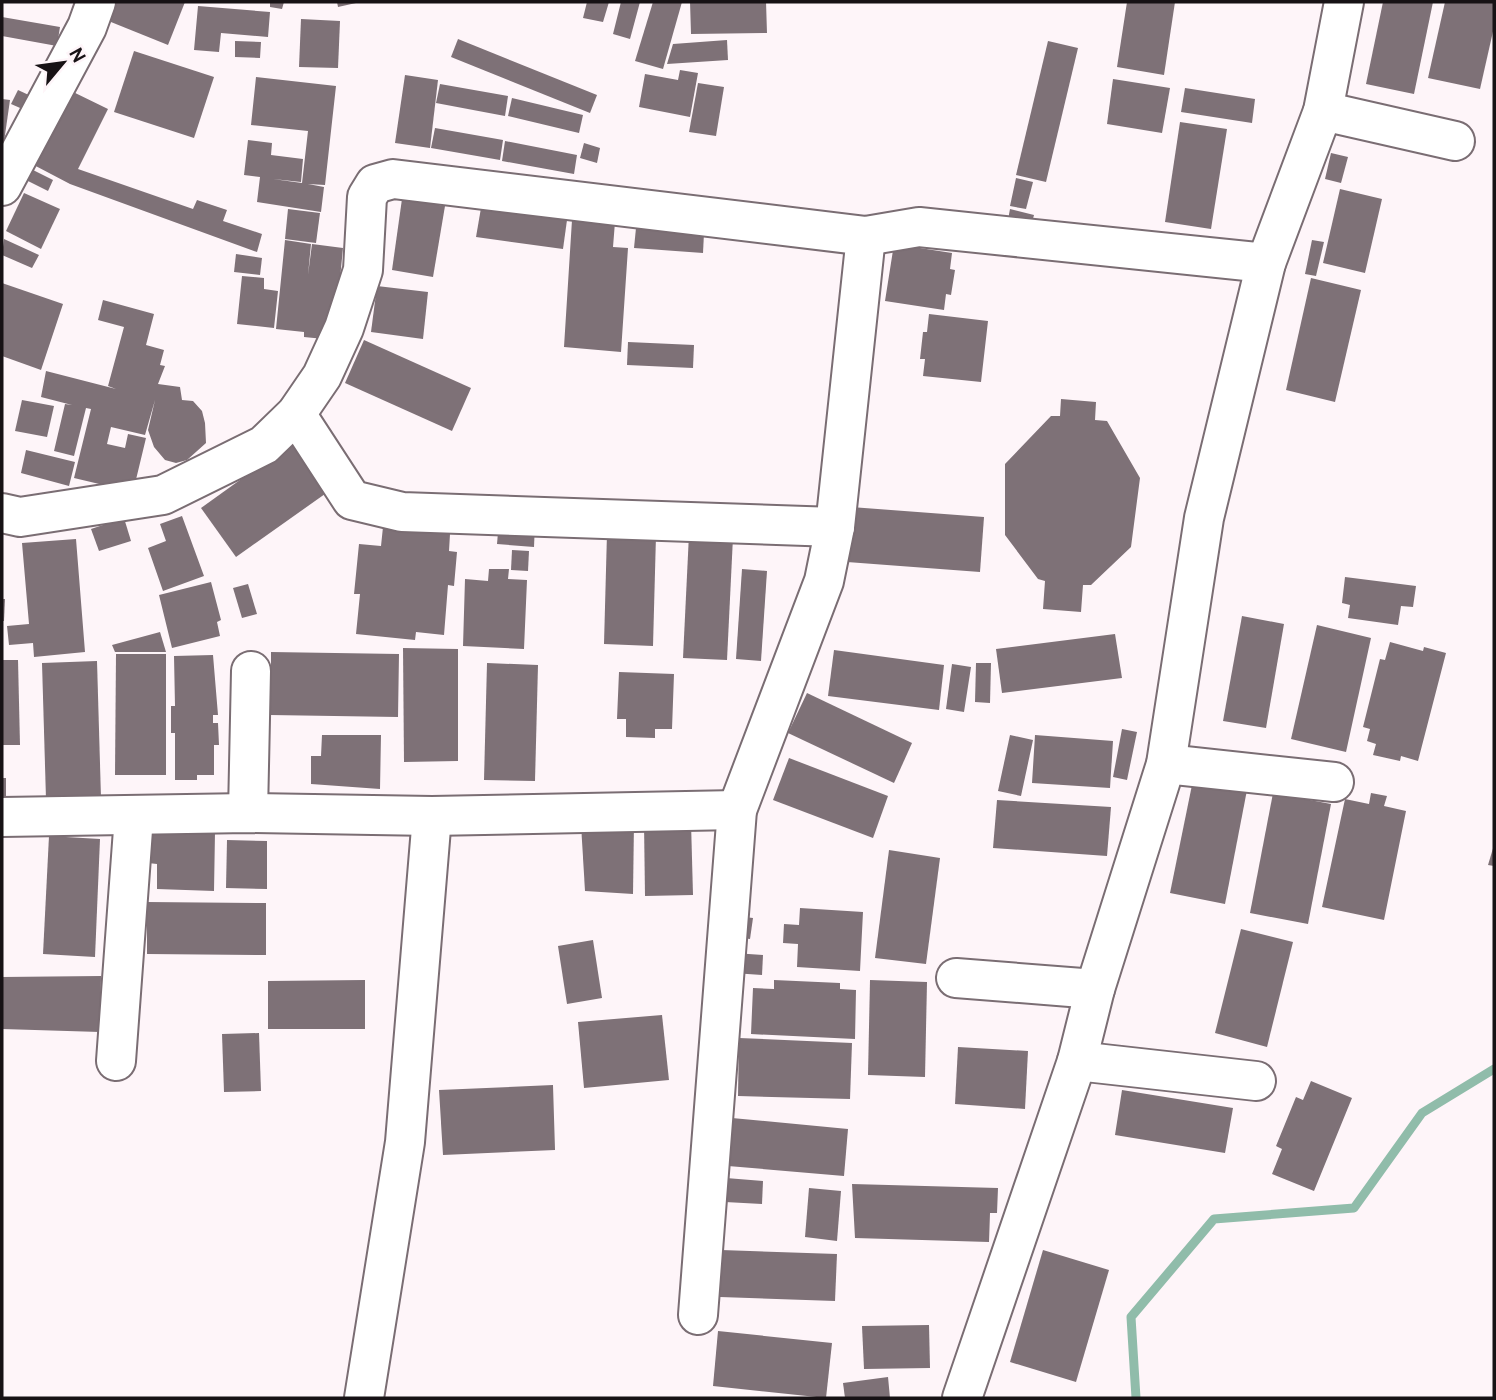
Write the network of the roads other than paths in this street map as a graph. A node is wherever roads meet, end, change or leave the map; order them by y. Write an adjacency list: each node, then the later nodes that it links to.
1 (96, 2): 5 (street)
2 (1344, 2): 3 (street)
3 (1323, 111): 4 (street); 7 (street)
4 (1455, 141)
5 (2, 186)
6 (866, 236): 7 (street); 8 (street); 10 (street)
7 (1266, 263): 12 (street)
8 (296, 414): 9 (street); 10 (street)
9 (2, 513)
10 (835, 527): 14 (street)
11 (251, 671): 15 (street)
12 (1166, 764): 13 (street); 20 (street)
13 (1334, 782)
14 (737, 810): 17 (street); 24 (street)
15 (247, 813): 16 (street); 17 (street)
16 (134, 816): 18 (street); 21 (street)
17 (432, 816): 25 (street)
18 (2, 817)
19 (956, 978): 20 (street)
20 (1095, 989): 22 (street)
21 (116, 1060)
22 (1077, 1060): 23 (street); 26 (street)
23 (1256, 1081)
24 (698, 1315)
25 (364, 1398)
26 (962, 1398)

